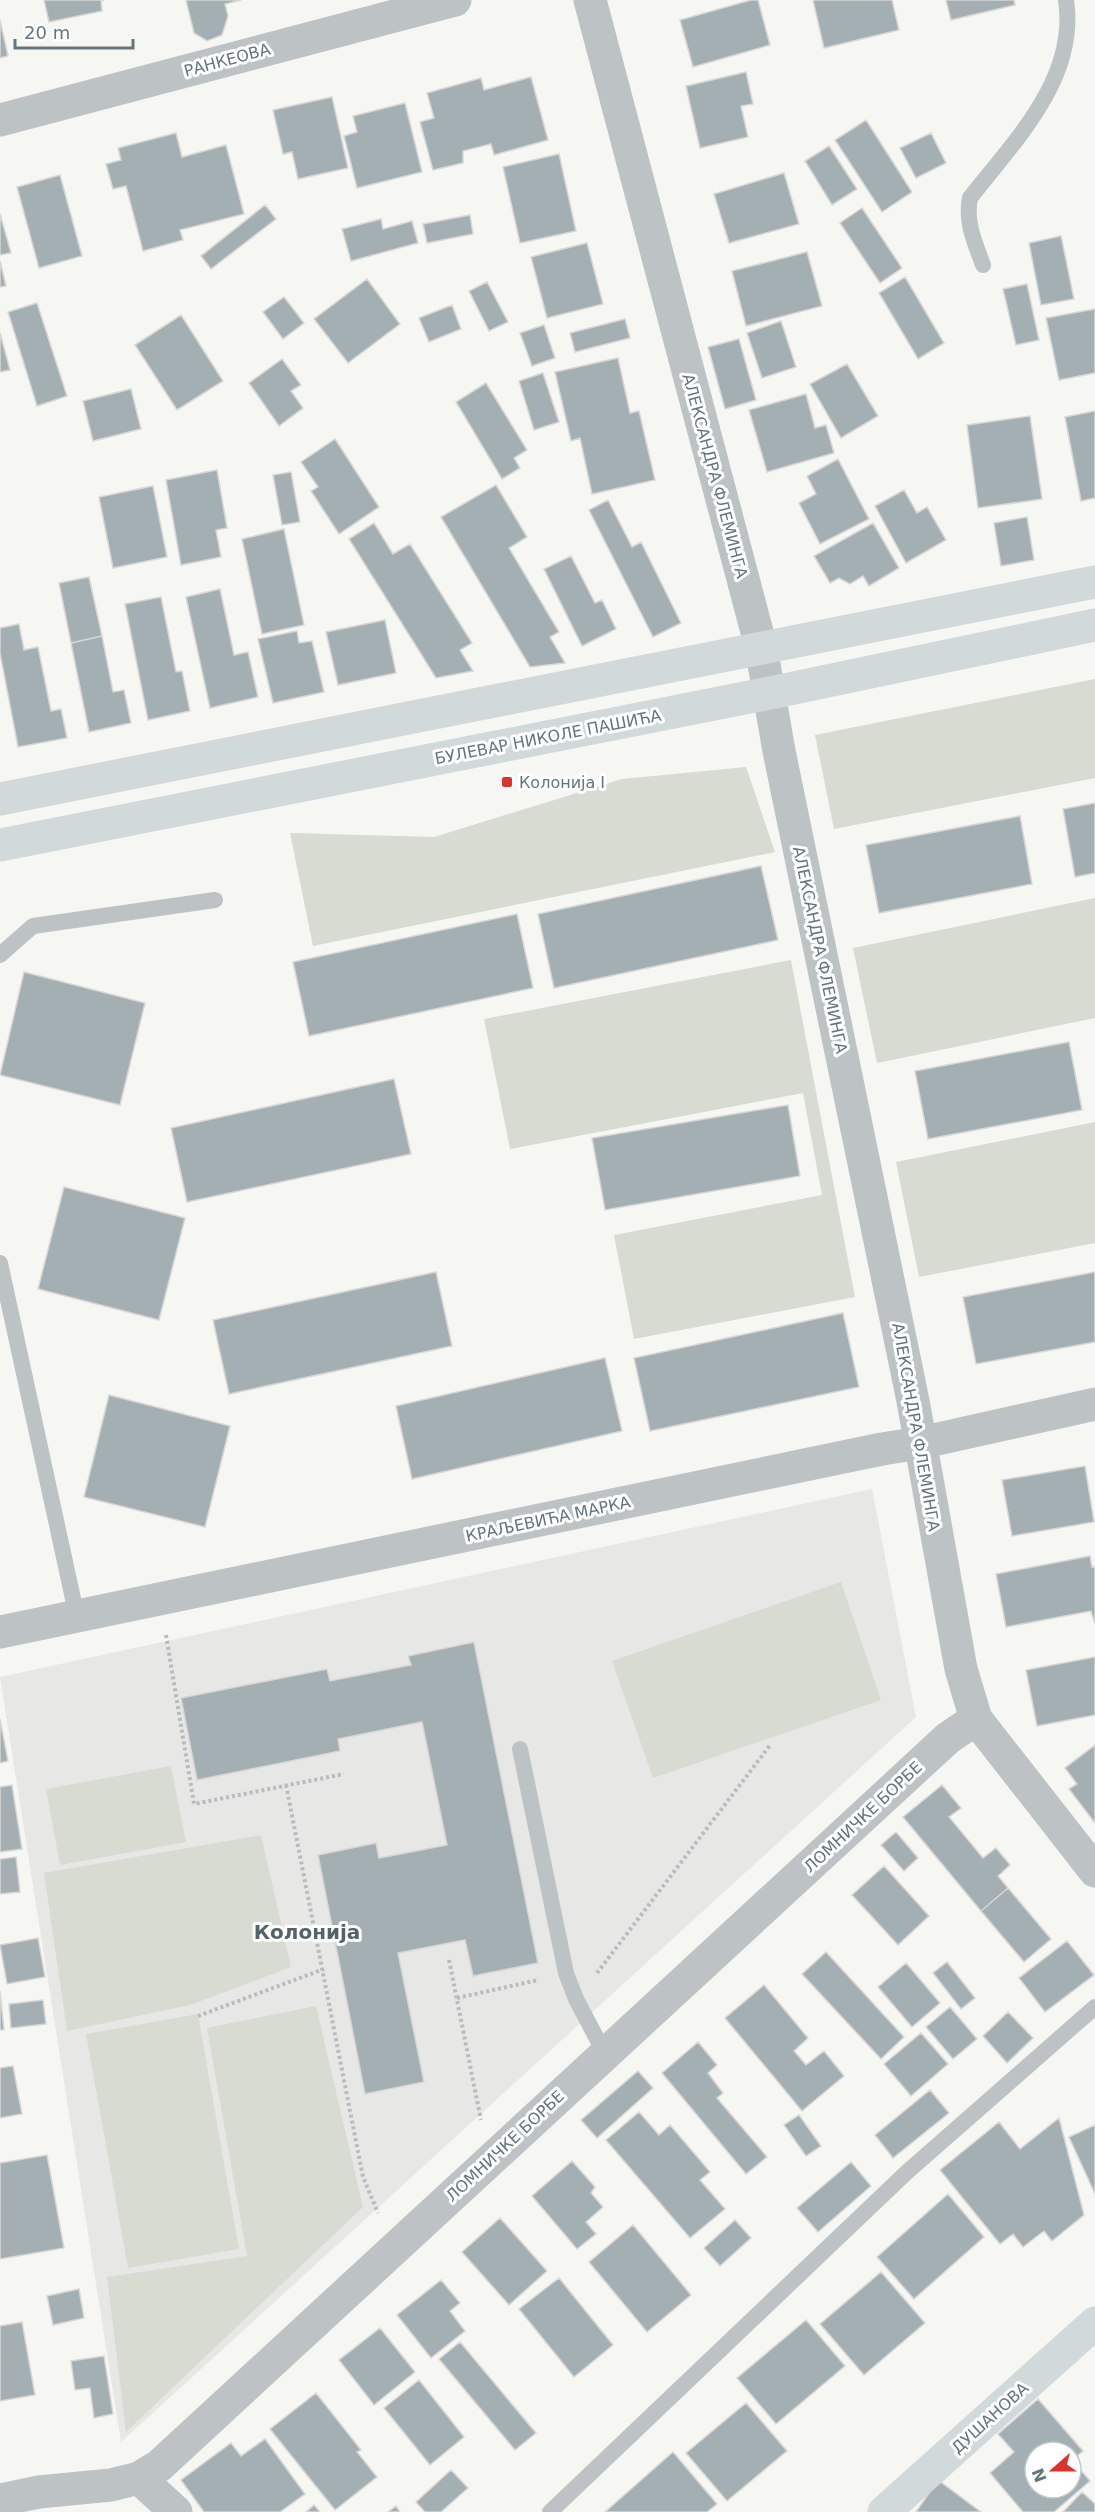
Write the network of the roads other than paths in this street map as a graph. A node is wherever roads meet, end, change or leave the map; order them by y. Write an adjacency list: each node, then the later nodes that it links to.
1 (455, 0): 4 (street, РАНКЕОВА)
2 (590, 0): 8 (street, АЛЕКСАНДРА ФЛЕМИНГА)
3 (1066, 0): 5 (lane)
4 (0, 120)
5 (983, 265)
6 (1095, 582): 8 (main road)
7 (1095, 625): 9 (main road, БУЛЕВАР НИКОЛЕ ПАШИЋА)
8 (760, 647): 9 (street, АЛЕКСАНДРА ФЛЕМИНГА); 10 (main road)
9 (770, 693): 11 (main road, БУЛЕВАР НИКОЛЕ ПАШИЋА); 16 (street, АЛЕКСАНДРА ФЛЕМИНГА)
10 (0, 799)
11 (0, 845)
12 (215, 900): 13 (lane)
13 (0, 955)
14 (0, 1263): 17 (lane)
15 (1095, 1404): 16 (street, КРАЉЕВИЋА МАРКА)
16 (920, 1443): 17 (street, КРАЉЕВИЋА МАРКА); 19 (street, АЛЕКСАНДРА ФЛЕМИНГА)
17 (77, 1617): 18 (street, КРАЉЕВИЋА МАРКА)
18 (0, 1632)
19 (976, 1719): 21 (street, АЛЕКСАНДРА ФЛЕМИНГА); 23 (street, ЛОМНИЧКЕ БОРБЕ)
20 (520, 1749): 23 (lane)
21 (1095, 1871)
22 (1095, 2007): 29 (lane)
23 (605, 2054): 25 (street, ЛОМНИЧКЕ БОРБЕ)
24 (1095, 2323): 30 (main road, ДУШАНОВА)
25 (139, 2478): 27 (street, ЛОМНИЧКЕ БОРБЕ); 28 (street)
26 (0, 2500): 27 (street, ЛОМНИЧКЕ БОРБЕ)
27 (40, 2502)
28 (176, 2512)
29 (550, 2512)
30 (884, 2512)

